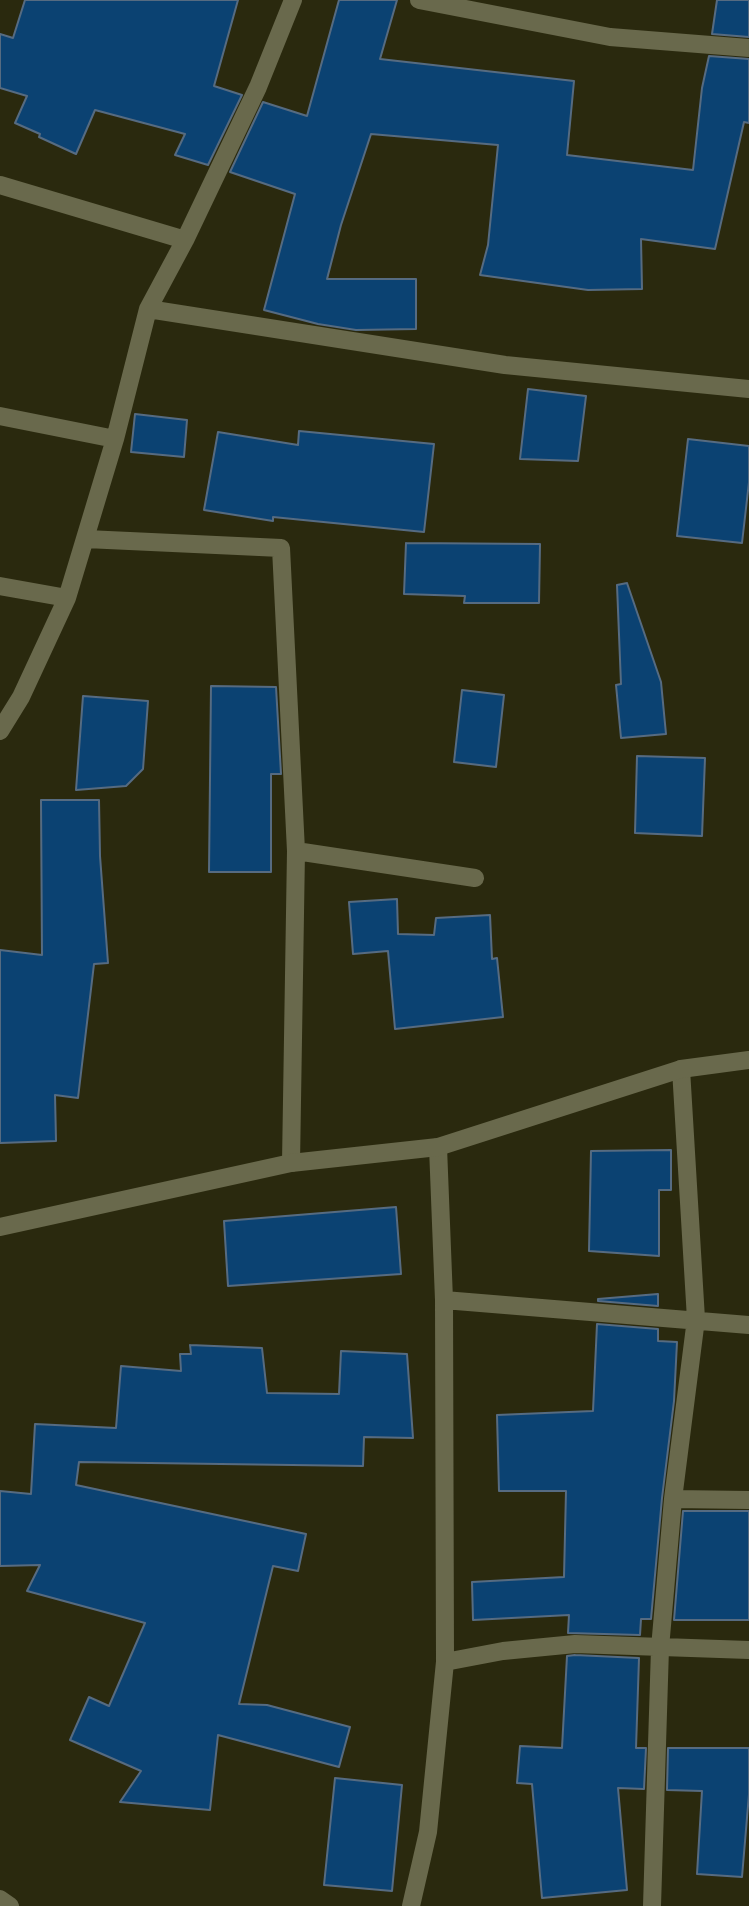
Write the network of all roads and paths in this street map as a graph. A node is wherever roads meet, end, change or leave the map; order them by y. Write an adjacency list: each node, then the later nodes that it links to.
1 (293, 0): 5 (street)
2 (419, 0): 3 (street)
3 (749, 48)
4 (0, 185): 5 (street)
5 (186, 240): 6 (street)
6 (148, 309): 7 (street); 9 (street)
7 (749, 389)
8 (0, 416): 9 (street)
9 (115, 439): 10 (street)
10 (86, 539): 12 (street); 14 (street)
11 (0, 586): 12 (street)
12 (67, 598): 13 (street)
13 (0, 731)
14 (296, 852): 15 (street); 19 (street)
15 (475, 878)
16 (749, 1060): 17 (street)
17 (681, 1069): 18 (street); 22 (street)
18 (438, 1147): 19 (street); 21 (street)
19 (291, 1163): 20 (street)
20 (0, 1227)
21 (444, 1300): 22 (street); 28 (street)
22 (696, 1320): 23 (street); 24 (street)
23 (749, 1325)
24 (673, 1499): 25 (street); 26 (street)
25 (749, 1500)
26 (660, 1648): 27 (street); 28 (street); 32 (street)
27 (749, 1650)
28 (445, 1662): 31 (street)
29 (0, 1899): 30 (street)
30 (10, 1906)
31 (411, 1906)
32 (653, 1906)

